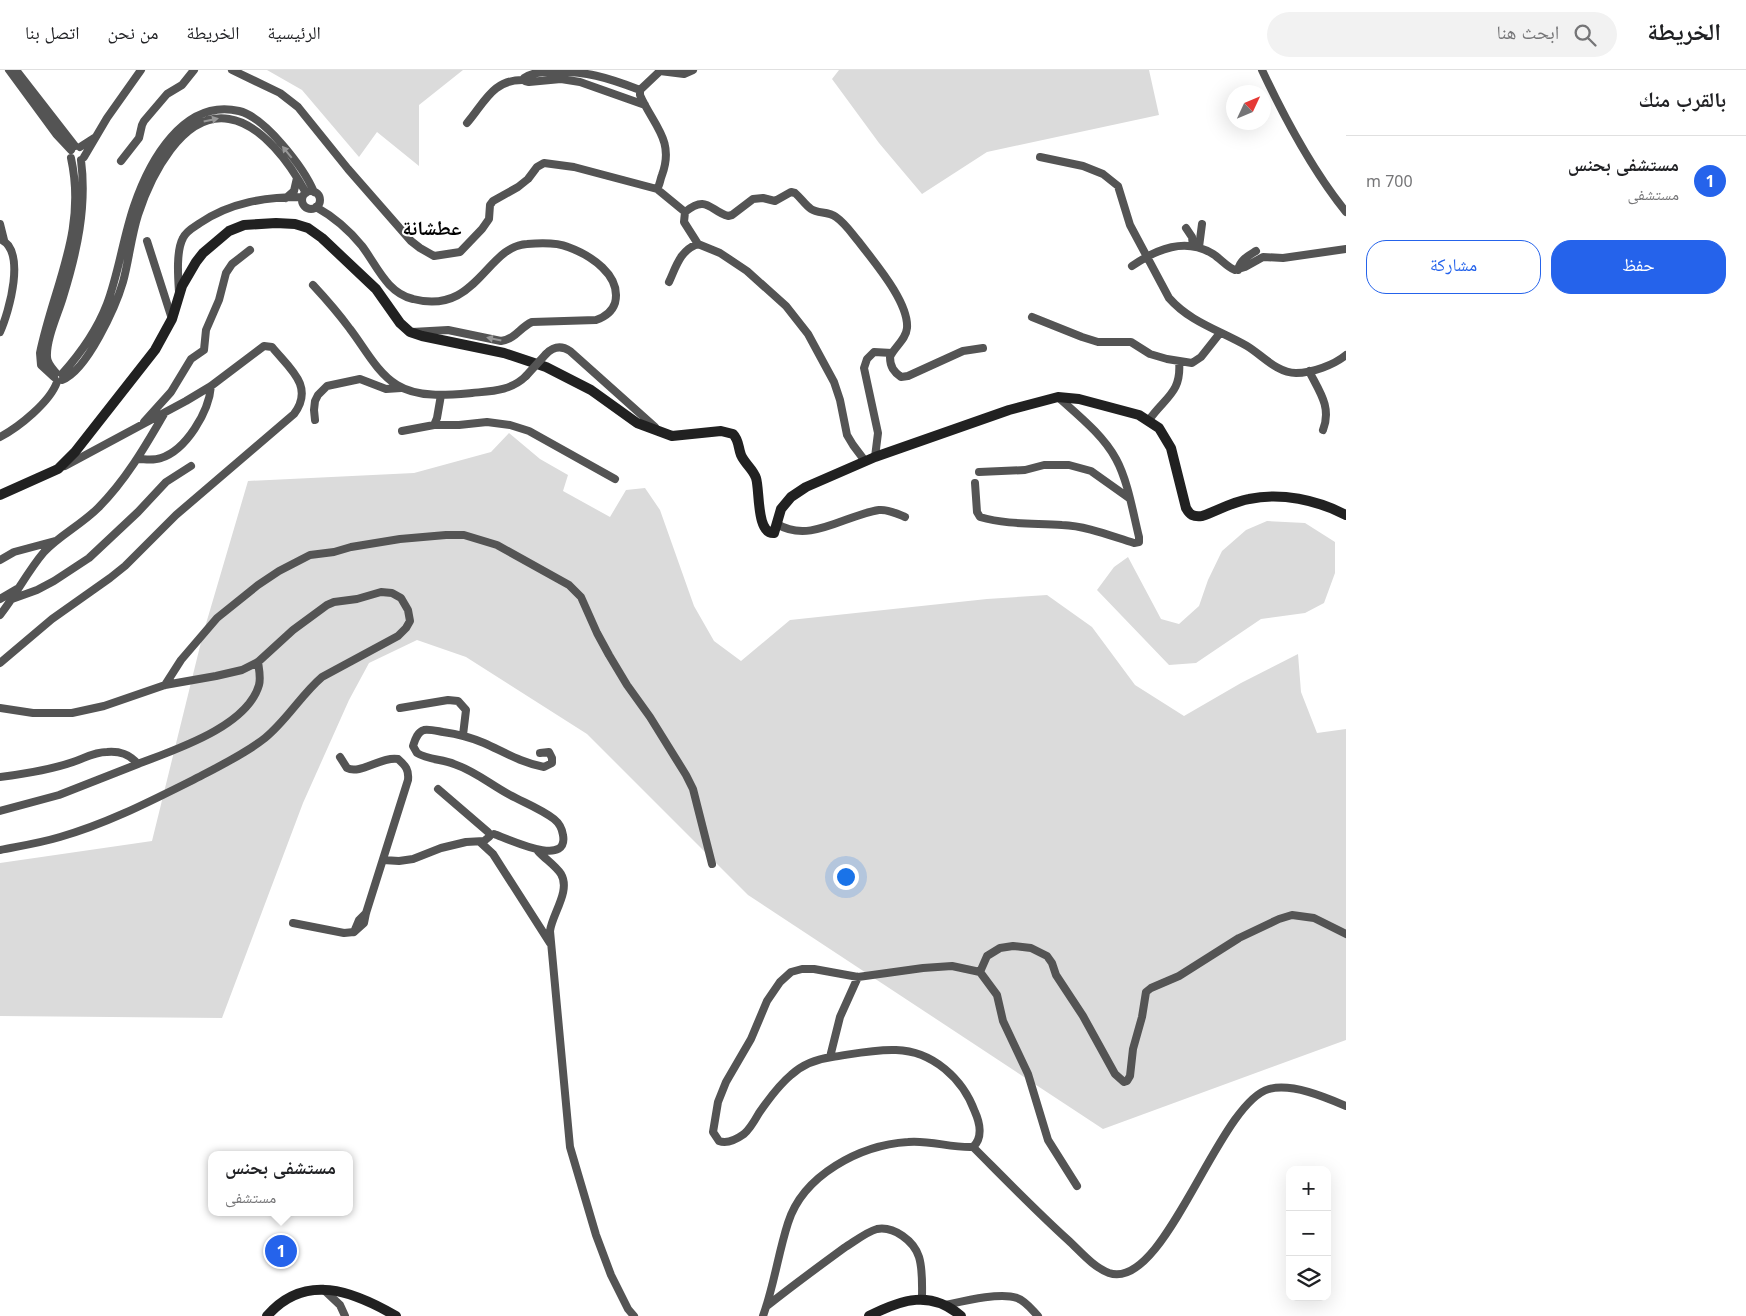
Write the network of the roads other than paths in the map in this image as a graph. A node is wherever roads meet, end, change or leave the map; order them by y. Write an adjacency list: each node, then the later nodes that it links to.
1 (8, 70): 13 (street)
2 (16, 70): 13 (street)
3 (141, 70): 12 (street)
4 (194, 70): 16 (street)
5 (232, 70): 18 (street)
6 (693, 70): 9 (street)
7 (1262, 70): 24 (street)
8 (524, 80): 9 (street); 10 (street); 11 (street)
9 (640, 90): 10 (street)
10 (644, 105): 18 (street)
11 (467, 123)
12 (94, 138): 13 (street); 15 (street)
13 (74, 150): 15 (street); 15 (street); 40 (street)
14 (1040, 157): 35 (street)
15 (82, 158): 40 (street)
16 (121, 161)
17 (297, 178): 20 (street); 21 (street); 42 (street, one-way to 17)
18 (657, 189): 23 (street)
19 (314, 192): 21 (street); 22 (street); 42 (street, one-way to 42)
20 (288, 198): 21 (street); 41 (street)
21 (304, 198): 22 (street)
22 (318, 203): 46 (street, one-way to 46)
23 (685, 212): 30 (street); 49 (street)
24 (1346, 212)
25 (0, 224): 28 (street)
26 (1202, 224): 31 (street)
27 (1186, 228): 31 (street)
28 (2, 239): 45 (street)
29 (147, 241): 44 (street)
30 (698, 244): 38 (street); 69 (street)
31 (1196, 246): 35 (street); 37 (street)
32 (1346, 249): 37 (street)
33 (250, 250): 62 (street)
34 (1256, 251): 37 (street)
35 (1148, 256): 36 (street); 47 (street)
36 (1132, 266)
37 (1238, 270)
38 (669, 282)
39 (313, 285): 55 (street)
40 (61, 292): 53 (street)
41 (179, 296): 44 (main road); 46 (main road)
42 (110, 305): 53 (street)
43 (1032, 317): 51 (street)
44 (172, 319): 71 (main road)
45 (0, 332)
46 (410, 332): 65 (main road)
47 (1220, 332): 51 (street); 52 (street)
48 (983, 348): 49 (street)
49 (892, 353): 67 (street)
50 (1344, 358): 52 (street)
51 (1179, 361): 60 (street)
52 (1309, 372): 63 (street)
53 (58, 377): 66 (street)
54 (211, 386): 58 (street); 68 (street); 87 (street)
55 (403, 388): 56 (street); 59 (street)
56 (441, 395): 61 (street); 65 (street, bridge)
57 (1058, 397): 60 (main road); 67 (main road); 76 (street)
58 (164, 414): 62 (street); 68 (street)
59 (315, 420)
60 (1149, 420): 77 (main road)
61 (434, 425): 64 (street); 73 (street)
62 (141, 426): 71 (street)
63 (1323, 430)
64 (402, 431)
65 (660, 432): 79 (main road)
66 (0, 437)
67 (876, 457): 69 (main road)
68 (137, 459): 80 (street)
69 (865, 461): 79 (main road)
70 (191, 466): 84 (street)
71 (58, 469): 75 (main road)
72 (979, 472): 76 (street)
73 (615, 479)
74 (975, 483): 76 (street)
75 (0, 495)
76 (1129, 498)
77 (1346, 515)
78 (906, 518): 79 (street)
79 (777, 524)
80 (56, 541): 81 (street); 82 (street)
81 (0, 560)
82 (18, 588): 83 (street); 84 (street)
83 (0, 599)
84 (12, 599): 85 (street)
85 (0, 615)
86 (258, 662): 88 (street); 94 (street); 100 (street)
87 (0, 663)
88 (165, 685): 89 (street); 103 (street)
89 (0, 708)
90 (400, 708): 91 (street)
91 (463, 735): 92 (street); 101 (street)
92 (540, 753)
93 (340, 757): 102 (street)
94 (138, 764): 95 (street); 97 (street)
95 (0, 777)
96 (438, 789): 98 (street)
97 (0, 811)
98 (490, 834): 99 (street); 101 (street)
99 (480, 842): 102 (street); 106 (street)
100 (0, 850)
101 (538, 851): 106 (street)
102 (383, 860): 104 (street)
103 (712, 864)
104 (293, 923)
105 (1346, 934): 107 (street)
106 (550, 944): 121 (street)
107 (980, 972): 108 (street); 112 (street)
108 (858, 977): 109 (street); 109 (street)
109 (830, 1057): 111 (street)
110 (1346, 1106): 111 (street)
111 (973, 1147): 116 (street)
112 (1077, 1186)
113 (322, 1289): 118 (main road); 119 (street); 120 (main road)
114 (922, 1299): 115 (main road); 116 (street); 117 (main road)
115 (946, 1305): 124 (main road); 125 (street)
116 (767, 1306): 122 (street)
117 (881, 1313): 123 (main road)
118 (267, 1316)
119 (345, 1316)
120 (396, 1316)
121 (634, 1316)
122 (763, 1316)
123 (869, 1316)
124 (961, 1316)
125 (1038, 1316)

